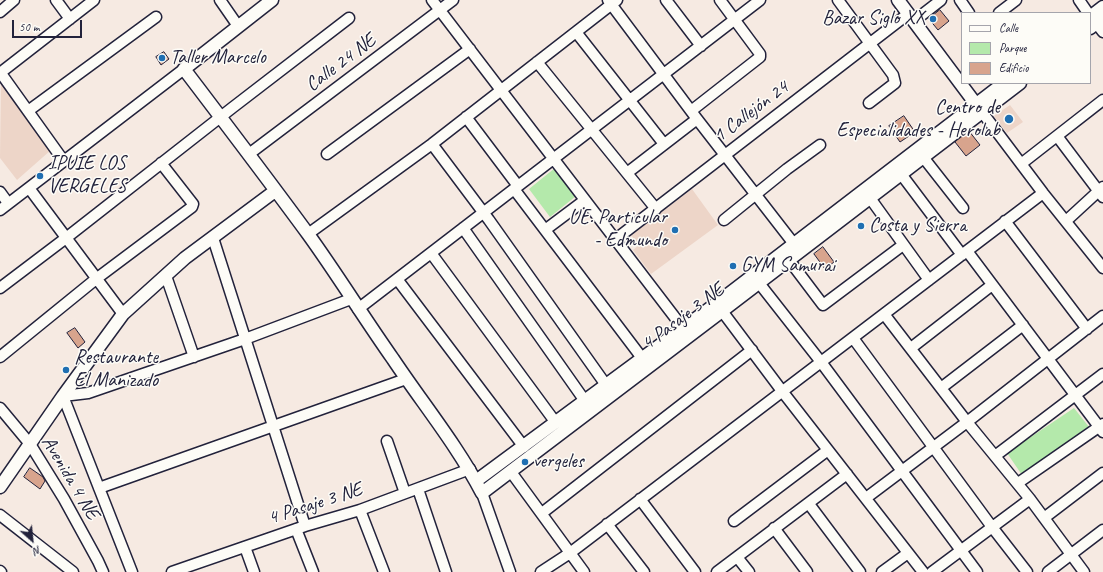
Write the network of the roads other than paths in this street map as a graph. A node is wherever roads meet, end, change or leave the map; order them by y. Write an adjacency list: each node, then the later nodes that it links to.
1 (14, 0): 20 (street)
2 (56, 0): 27 (street)
3 (94, 0): 27 (street)
4 (220, 0): 30 (street)
5 (272, 0): 30 (street)
6 (432, 0): 19 (street)
7 (453, 0): 19 (street, Calle 24 NE)
8 (666, 0): 33 (street)
9 (720, 0): 28 (street)
10 (760, 0): 28 (street)
11 (838, 0): 32 (street)
12 (898, 0): 25 (street)
13 (941, 0): 25 (street, 1 Callejón 24)
14 (960, 0): 21 (street)
15 (1016, 0): 22 (street)
16 (1079, 0): 23 (street)
17 (612, 2): 31 (street); 38 (street)
18 (1103, 7): 29 (street)
19 (440, 10): 34 (street); 57 (street, Calle 24 NE)
20 (0, 12)
21 (968, 12)
22 (1000, 12)
23 (1088, 12)
24 (156, 16): 48 (street)
25 (911, 17): 32 (street, 1 Callejón 24); 39 (street)
26 (349, 18): 50 (street)
27 (70, 19): 37 (street)
28 (735, 19): 33 (street); 49 (street)
29 (1094, 21)
30 (238, 26): 36 (street)
31 (576, 32): 35 (street); 44 (street)
32 (870, 44): 46 (street); 59 (street, 1 Callejón 24)
33 (701, 46): 38 (street)
34 (470, 49): 43 (street); 58 (street)
35 (537, 62): 43 (street); 52 (street)
36 (184, 69): 50 (street); 62 (street)
37 (0, 73): 48 (street)
38 (664, 74): 44 (street); 49 (street)
39 (961, 84)
40 (961, 84): 47 (street)
41 (1003, 84): 47 (street, 4 Pasaje 3 NE)
42 (1018, 84): 47 (street, 4 Pasaje 3 NE)
43 (501, 90): 51 (street); 61 (street)
44 (630, 100): 52 (street); 55 (street)
45 (1102, 102): 53 (street)
46 (869, 103)
47 (979, 108): 60 (street, 4 Pasaje 3 NE); 64 (street); 89 (street, 4 Pasaje 3 NE)
48 (28, 111): 62 (street)
49 (694, 115): 55 (street); 59 (street)
50 (220, 117): 57 (street); 63 (street)
51 (466, 117): 54 (street); 67 (street)
52 (592, 129): 61 (street); 65 (street)
53 (1057, 136): 64 (street); 71 (street)
54 (432, 144): 79 (street); 85 (street)
55 (664, 144): 65 (street)
56 (820, 145): 73 (street)
57 (249, 154): 69 (street)
58 (327, 154)
59 (725, 155): 73 (street); 78 (street, 1 Callejón 24)
60 (923, 157): 66 (street, 4 Pasaje 3 NE); 77 (street)
61 (553, 159): 67 (street); 75 (street)
62 (63, 160): 68 (street)
63 (161, 163): 86 (street); 96 (street)
64 (1021, 164): 72 (street)
65 (627, 173): 78 (street)
66 (901, 174): 74 (street, 4 Pasaje 3 NE); 92 (street)
67 (516, 187): 79 (street); 84 (street)
68 (28, 188): 76 (street); 86 (street)
69 (275, 191): 85 (street); 87 (street)
70 (0, 192): 76 (street)
71 (1102, 192): 82 (street)
72 (1043, 193): 81 (street); 82 (street)
73 (756, 194): 80 (street); 89 (street)
74 (870, 198): 90 (street); 93 (street, 4 Pasaje 3 NE)
75 (585, 200): 84 (street); 88 (street)
76 (4, 206)
77 (964, 208)
78 (656, 209): 88 (street, 1 Callejón 24)
79 (484, 213): 83 (street); 122 (street)
80 (724, 220)
81 (1006, 221): 92 (street); 110 (street)
82 (1066, 221): 94 (street)
83 (463, 228): 91 (street); 127 (street)
84 (545, 230): 117 (street)
85 (308, 234): 102 (street)
86 (66, 238): 96 (street); 101 (street)
87 (213, 238): 95 (street); 112 (street)
88 (616, 239): 109 (street)
89 (794, 244): 109 (street, 4 Pasaje 3 NE)
90 (903, 245): 93 (street); 98 (street)
91 (431, 253): 97 (street); 130 (street)
92 (965, 253): 98 (street); 100 (street)
93 (789, 260): 99 (street, 4 Pasaje 3 NE)
94 (1103, 268)
95 (166, 276): 105 (street); 116 (street)
96 (96, 279): 105 (street); 115 (street)
97 (397, 279): 103 (street); 135 (street)
98 (929, 280): 106 (street)
99 (759, 283): 104 (street, 4 Pasaje 3 NE); 119 (street)
100 (992, 285): 108 (street); 113 (street)
101 (0, 288)
102 (351, 298): 103 (street); 112 (street)
103 (358, 309): 121 (street)
104 (722, 311): 114 (street); 141 (street, 4 Pasaje 3 NE)
105 (123, 314): 125 (street)
106 (884, 314): 111 (street); 113 (street)
107 (1103, 316): 110 (street)
108 (1023, 324): 118 (street); 123 (street)
109 (683, 328): 117 (street, 4 Pasaje 3 NE)
110 (1086, 328): 118 (street)
111 (853, 338): 119 (street); 136 (street)
112 (245, 339): 116 (street); 131 (street)
113 (911, 348): 123 (street)
114 (752, 350): 124 (street); 156 (street)
115 (0, 357)
116 (194, 357): 125 (street)
117 (642, 358): 122 (street, 4 Pasaje 3 NE)
118 (1048, 358): 126 (street); 129 (street)
119 (821, 362): 124 (street); 140 (street)
120 (1103, 374): 126 (street)
121 (406, 379): 131 (street); 139 (street)
122 (606, 385): 127 (street, 4 Pasaje 3 NE)
123 (941, 388): 129 (street)
124 (782, 391): 137 (street); 152 (street)
125 (63, 396): 134 (street); 147 (street)
126 (1076, 396): 132 (street); 138 (street)
127 (585, 401): 130 (street, 4 Pasaje 3 NE)
128 (0, 408): 134 (street, Avenida 4 NE)
129 (966, 422): 136 (street); 138 (street)
130 (556, 423): 135 (street, 4 Pasaje 3 NE)
131 (273, 427): 147 (street); 162 (street)
132 (1102, 428): 145 (street)
133 (387, 441): 149 (street)
134 (30, 444): 146 (street); 173 (street, Avenida 4 NE)
135 (524, 447): 144 (street, 4 Pasaje 3 NE)
136 (933, 447): 140 (street); 161 (street)
137 (828, 450): 143 (street); 159 (street)
138 (995, 456): 145 (street)
139 (470, 469): 144 (street); 148 (street, 4 Pasaje 3 NE)
140 (900, 470): 151 (street); 166 (street)
141 (511, 472): 150 (street, 4 Pasaje 3 NE); 156 (street)
142 (1103, 473): 158 (street)
143 (847, 474): 151 (street); 154 (street)
144 (476, 481): 150 (street)
145 (1018, 483): 153 (street)
146 (0, 487)
147 (100, 488): 174 (street)
148 (418, 489): 149 (street, 4 Pasaje 3 NE); 179 (street)
149 (405, 493): 155 (street, 4 Pasaje 3 NE)
150 (482, 493): 180 (street)
151 (866, 498): 168 (street)
152 (640, 499): 160 (street); 184 (street)
153 (1030, 499): 158 (street); 161 (street)
154 (809, 504): 163 (street); 188 (street)
155 (360, 510): 162 (street, 4 Pasaje 3 NE); 178 (street)
156 (542, 513): 167 (street)
157 (0, 515): 172 (street)
158 (1044, 518): 169 (street)
159 (734, 521)
160 (608, 524): 167 (street); 183 (street)
161 (992, 527): 166 (street); 193 (street)
162 (300, 528): 165 (street, 4 Pasaje 3 NE); 177 (street)
163 (774, 528): 170 (street); 187 (street)
164 (1103, 530): 169 (street)
165 (245, 547): 171 (street, 4 Pasaje 3 NE); 176 (street)
166 (961, 550): 191 (street); 192 (street)
167 (570, 553): 181 (street); 182 (street)
168 (908, 553): 189 (street); 190 (street)
169 (1071, 555): 194 (street); 195 (street)
170 (737, 557): 185 (street); 186 (street)
171 (191, 569): 175 (street, 4 Pasaje 3 NE)
172 (73, 572)
173 (103, 572)
174 (132, 572)
175 (172, 572)
176 (254, 572)
177 (313, 572)
178 (384, 572)
179 (446, 572)
180 (510, 572)
181 (541, 572)
182 (584, 572)
183 (644, 572)
184 (695, 572)
185 (717, 572)
186 (749, 572)
187 (807, 572)
188 (860, 572)
189 (882, 572)
190 (923, 572)
191 (932, 572)
192 (977, 572)
193 (1027, 572)
194 (1048, 572)
195 (1084, 572)

